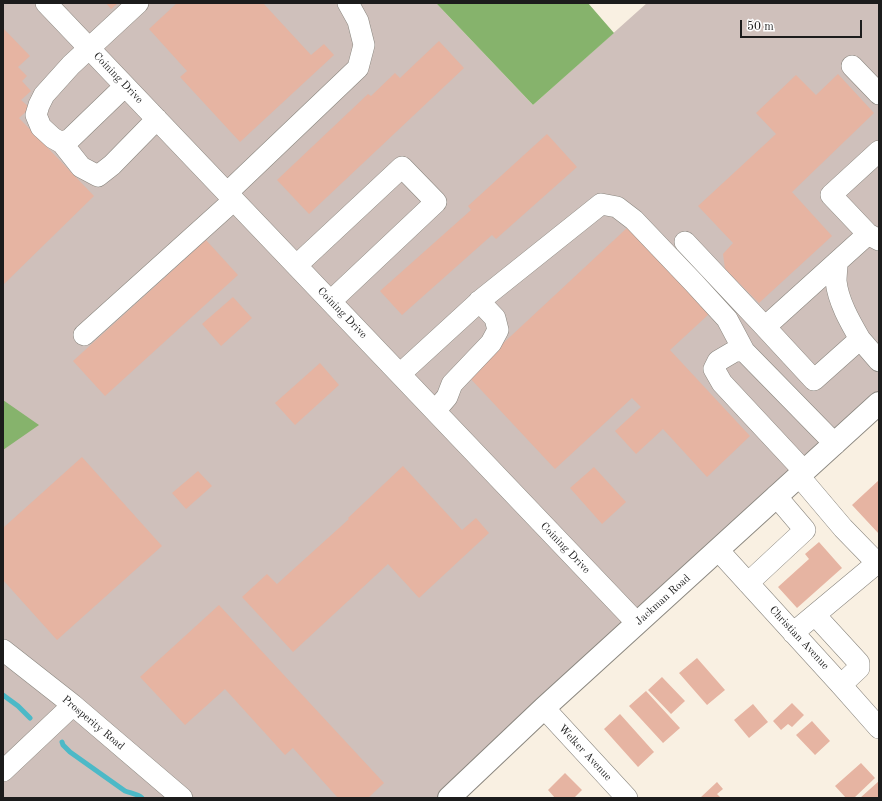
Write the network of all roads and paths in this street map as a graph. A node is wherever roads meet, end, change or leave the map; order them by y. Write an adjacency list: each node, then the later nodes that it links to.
1 (46, 3): 4 (street, Coining Drive)
2 (138, 3): 4 (street)
3 (348, 3): 11 (street)
4 (89, 48): 6 (street, Coining Drive); 9 (street)
5 (852, 66): 7 (street)
6 (125, 86): 8 (street, Coining Drive); 9 (street)
7 (879, 94)
8 (157, 119): 9 (street); 11 (street, Coining Drive)
9 (62, 143)
10 (879, 151): 12 (street)
11 (231, 196): 15 (street, Coining Drive); 19 (street)
12 (874, 237): 14 (street)
13 (686, 242): 18 (street)
14 (837, 262): 18 (street); 20 (street)
15 (297, 265): 16 (street, Coining Drive); 16 (street)
16 (331, 301): 23 (street, Coining Drive)
17 (479, 301): 21 (street); 23 (street); 25 (street)
18 (765, 327): 20 (street)
19 (84, 335)
20 (860, 339): 22 (street)
21 (744, 351): 26 (street); 27 (street)
22 (879, 361)
23 (400, 374): 25 (street, Coining Drive)
24 (879, 403): 26 (main road, Jackman Road)
25 (435, 411): 33 (street, Coining Drive)
26 (835, 444): 27 (main road, Jackman Road)
27 (802, 474): 28 (main road, Jackman Road); 30 (street)
28 (776, 496): 29 (main road, Jackman Road); 31 (street)
29 (718, 550): 31 (street, Christian Avenue); 33 (main road, Jackman Road)
30 (878, 564): 32 (street)
31 (748, 582): 34 (street, Christian Avenue)
32 (815, 615): 34 (street); 36 (street)
33 (637, 623): 38 (main road, Jackman Road)
34 (793, 633): 36 (street, Christian Avenue)
35 (3, 650): 37 (street, Prosperity Road)
36 (841, 684): 39 (street, Christian Avenue)
37 (72, 705): 40 (street); 41 (street, Prosperity Road)
38 (544, 708): 42 (main road, Jackman Road); 43 (street, Welker Avenue)
39 (879, 728)
40 (3, 771)
41 (182, 798)
42 (449, 798)
43 (627, 798)

